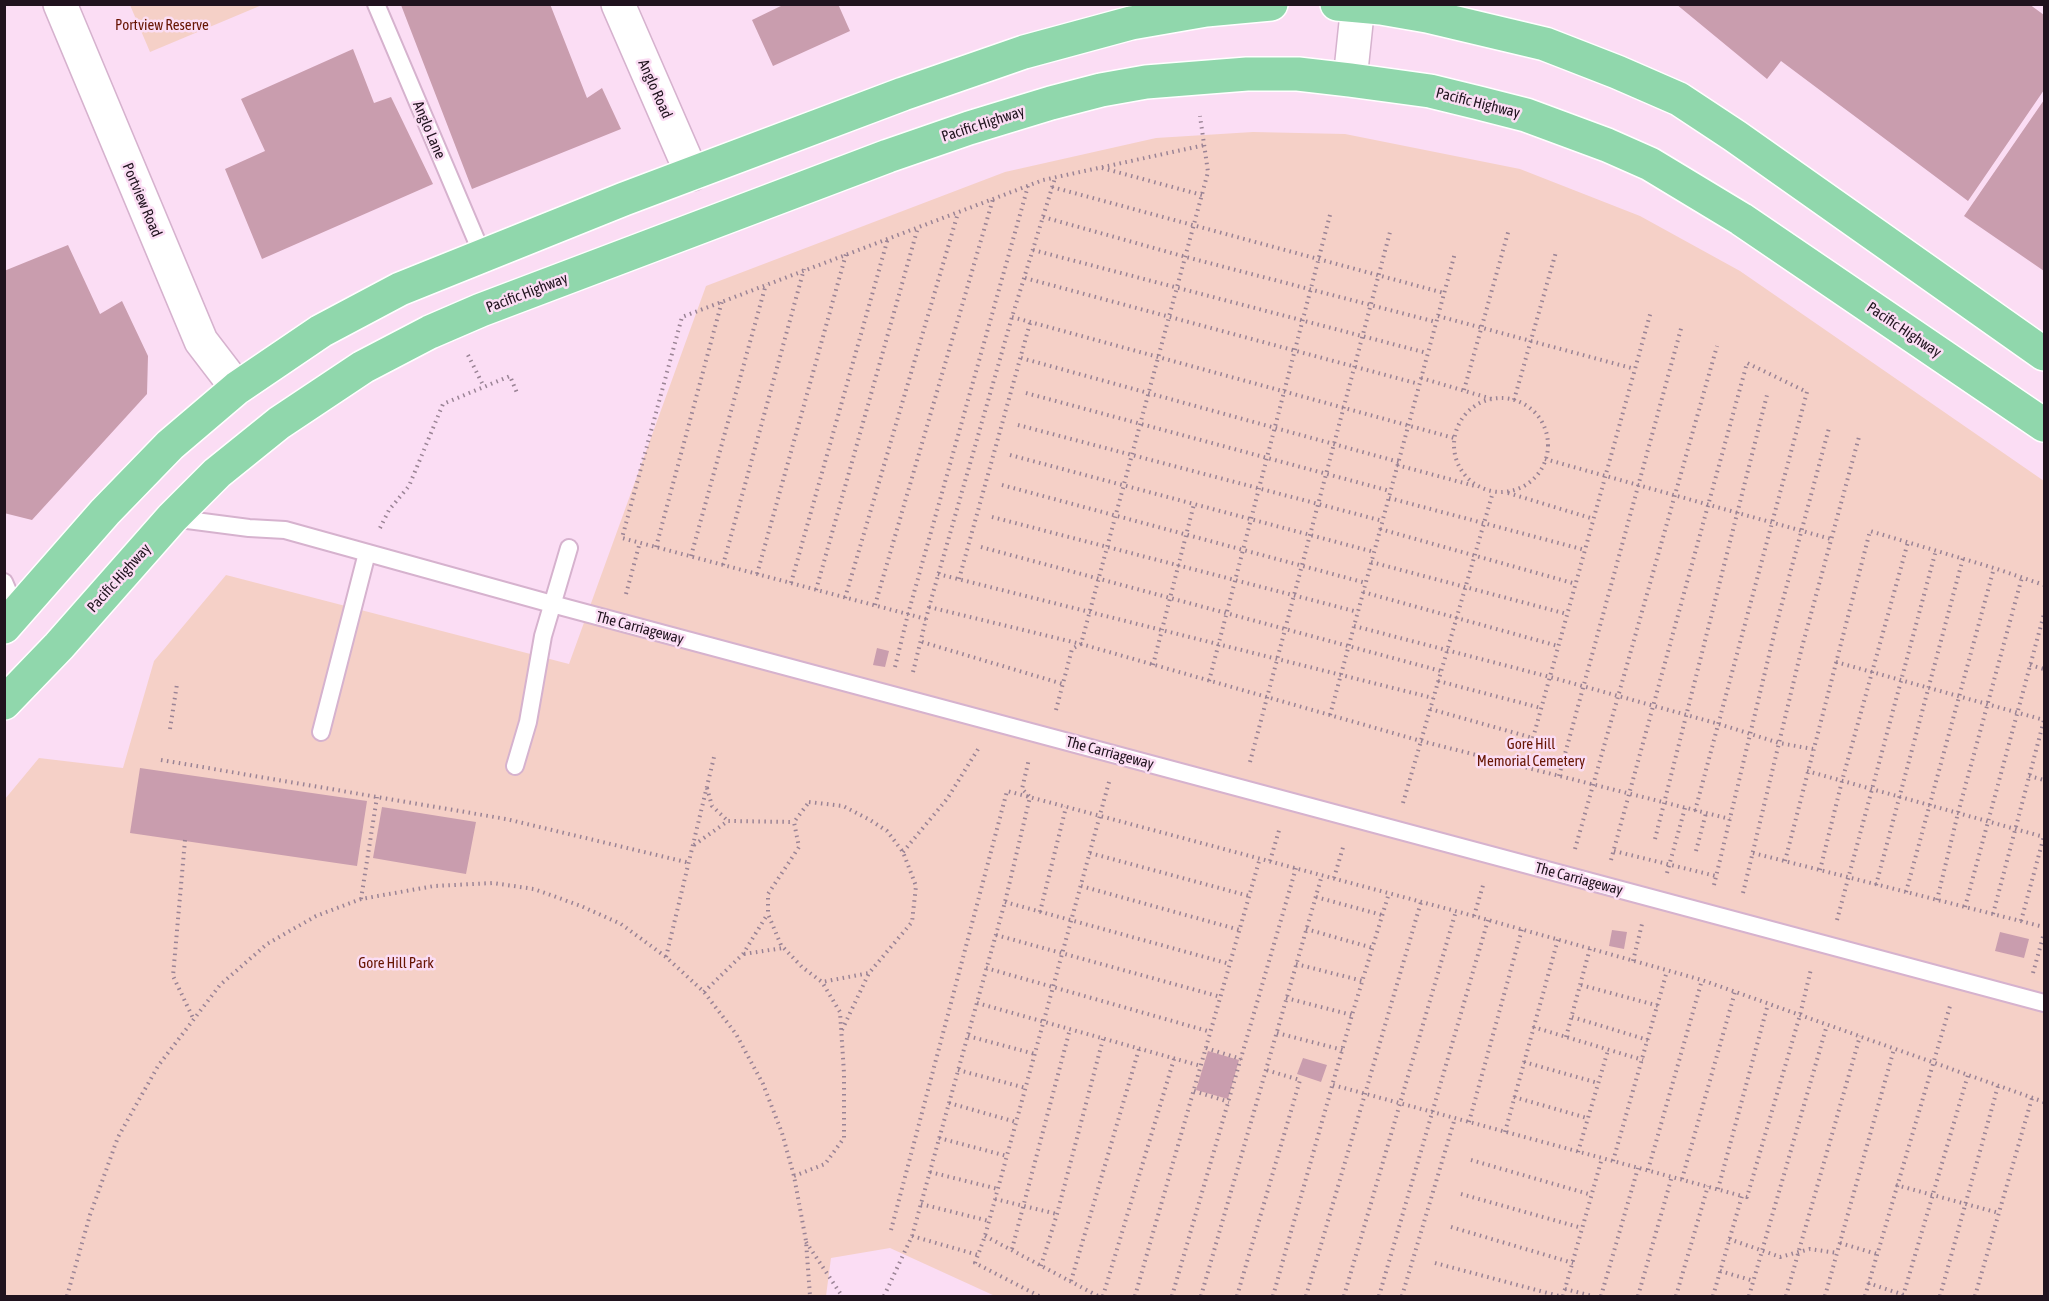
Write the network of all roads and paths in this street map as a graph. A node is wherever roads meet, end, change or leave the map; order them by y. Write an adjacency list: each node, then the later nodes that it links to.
1 (60, 4): 63 (street, Portview Road)
2 (376, 4): 28 (lane, Anglo Lane)
3 (618, 4): 10 (street, Anglo Road)
4 (1271, 4): 10 (main road)
5 (1351, 5): 6 (street); 55 (main road)
6 (1350, 80): 76 (main road, Pacific Highway); 105 (main road, Pacific Highway)
7 (1200, 116): 8 (path)
8 (1205, 145): 9 (path); 14 (path)
9 (1101, 167): 11 (path); 14 (path)
10 (692, 174): 28 (main road)
11 (1055, 177): 12 (path); 13 (path)
12 (1028, 186): 15 (path); 158 (path)
13 (1052, 187): 18 (path); 19 (path)
14 (1202, 195): 19 (path)
15 (993, 199): 17 (path); 153 (path)
16 (1331, 211): 30 (path)
17 (958, 213): 20 (path); 150 (path)
18 (1043, 217): 24 (path); 29 (path)
19 (1194, 226): 29 (path); 30 (path)
20 (918, 227): 23 (path); 147 (path)
21 (1509, 229): 48 (path)
22 (1390, 232): 32 (path)
23 (888, 238): 27 (path); 142 (path)
24 (1033, 250): 33 (path); 35 (path)
25 (1556, 252): 50 (path)
26 (1455, 253): 37 (path)
27 (847, 254): 31 (path); 135 (path)
28 (483, 256): 63 (main road)
29 (1186, 257): 35 (path); 36 (path)
30 (1318, 259): 32 (path); 36 (path)
31 (804, 269): 34 (path); 131 (path)
32 (1379, 276): 37 (path); 39 (path)
33 (1025, 278): 42 (path); 43 (path)
34 (767, 283): 38 (path); 127 (path)
35 (1177, 288): 43 (path); 44 (path)
36 (1310, 289): 39 (path); 44 (path)
37 (1444, 293): 41 (path)
38 (722, 302): 117 (path); 118 (path)
39 (1371, 305): 45 (path); 49 (path)
40 (1651, 310): 59 (path)
41 (1438, 316): 45 (path); 48 (path)
42 (1012, 317): 46 (path); 136 (path)
43 (1170, 317): 52 (path); 57 (path)
44 (1302, 321): 49 (path); 52 (path)
45 (1436, 322): 54 (path)
46 (1030, 323): 56 (path); 57 (path)
47 (1682, 325): 91 (path)
48 (1481, 328): 50 (path); 64 (path)
49 (1363, 337): 54 (path); 58 (path)
50 (1531, 340): 59 (path); 71 (path)
51 (1717, 346): 97 (path)
52 (1295, 350): 58 (path); 65 (path)
53 (468, 354): 62 (path)
54 (1427, 354): 60 (path)
55 (2044, 354)
56 (1021, 358): 68 (path); 139 (path)
57 (1159, 358): 65 (path); 68 (path)
58 (1355, 366): 61 (path); 72 (path)
59 (1635, 369): 88 (path)
60 (1421, 378): 61 (path); 64 (path)
61 (1419, 384): 74 (path)
62 (484, 387): 66 (path); 126 (path)
63 (237, 388): 163 (main road)
64 (1464, 390): 70 (path)
65 (1284, 391): 72 (path); 77 (path)
66 (517, 393)
67 (1026, 393): 73 (path)
68 (1149, 393): 73 (path); 77 (path)
69 (1767, 395): 102 (path)
70 (1493, 399): 71 (path); 80 (path)
71 (1515, 400): 85 (path)
72 (1344, 407): 74 (path); 81 (path)
73 (1141, 424): 83 (path); 84 (path)
74 (1408, 424): 80 (path); 86 (path)
75 (1018, 425): 83 (path)
76 (2044, 425)
77 (1275, 428): 81 (path); 84 (path)
78 (1829, 428): 112 (path)
79 (1859, 437): 115 (path)
80 (1454, 438): 92 (path)
81 (1335, 444): 86 (path); 87 (path)
82 (1010, 455): 90 (path)
83 (1132, 455): 90 (path); 93 (path)
84 (1267, 458): 87 (path); 93 (path)
85 (1545, 459): 88 (path); 96 (path)
86 (1398, 464): 92 (path); 94 (path)
87 (1327, 474): 94 (path); 100 (path)
88 (1605, 477): 91 (path); 107 (path)
89 (1002, 485): 103 (path)
90 (1124, 485): 99 (path); 103 (path)
91 (1638, 485): 97 (path); 188 (path)
92 (1477, 487): 95 (path)
93 (1259, 488): 100 (path); 106 (path)
94 (1390, 491): 98 (path)
95 (1493, 492): 96 (path); 110 (path)
96 (1504, 492): 107 (path)
97 (1675, 495): 101 (path); 192 (path)
98 (1389, 498): 108 (path); 110 (path)
99 (1194, 504): 106 (path); 113 (path)
100 (1320, 504): 108 (path); 114 (path)
101 (1708, 505): 102 (path); 109 (path); 197 (path)
102 (1738, 513): 109 (path); 202 (path)
103 (1116, 516): 113 (path); 120 (path)
104 (992, 517): 120 (path)
105 (172, 518): 126 (lane, The Carriageway); 195 (main road, Pacific Highway)
106 (1251, 519): 114 (path); 122 (path)
107 (1594, 519): 123 (path)
108 (1383, 521): 111 (path)
109 (1773, 522): 112 (path); 205 (path)
110 (1484, 523): 123 (path); 128 (path)
111 (1380, 529): 125 (path); 128 (path)
112 (1802, 531): 115 (path); 208 (path)
113 (1186, 535): 122 (path); 132 (path)
114 (1311, 535): 125 (path); 133 (path)
115 (1831, 539): 212 (path)
116 (1908, 542): 124 (path); 175 (path); 180 (path)
117 (640, 543): 118 (path); 164 (path)
118 (656, 547): 127 (path)
119 (981, 547): 138 (path)
120 (1107, 547): 132 (path); 138 (path)
121 (569, 548): 152 (lane)
122 (1243, 550): 133 (path); 140 (path)
123 (1585, 550): 144 (path)
124 (1936, 550): 129 (path); 183 (path)
125 (1374, 552): 130 (path)
126 (367, 553): 152 (lane, The Carriageway); 207 (lane)
127 (691, 556): 131 (path)
128 (1474, 556): 144 (path); 146 (path)
129 (1963, 558): 134 (path); 189 (path)
130 (1371, 562): 143 (path); 146 (path)
131 (723, 565): 135 (path)
132 (1178, 566): 140 (path); 151 (path)
133 (1303, 566): 143 (path); 149 (path)
134 (1994, 568): 137 (path); 190 (path)
135 (757, 574): 142 (path)
136 (938, 574): 139 (path); 154 (path)
137 (2022, 577): 145 (path); 196 (path)
138 (1099, 578): 151 (path); 155 (path)
139 (959, 579): 155 (path)
140 (1235, 580): 149 (path); 157 (path)
141 (4, 582): 163 (lane)
142 (791, 583): 147 (path)
143 (1366, 583): 148 (path)
144 (1576, 584): 159 (path)
145 (2044, 585)
146 (1466, 586): 159 (path); 161 (path)
147 (816, 590): 150 (path)
148 (1363, 592): 156 (path); 161 (path)
149 (1295, 596): 156 (path); 167 (path)
150 (845, 598): 153 (path)
151 (1170, 598): 157 (path); 166 (path)
152 (552, 604): 164 (lane, The Carriageway); 217 (lane)
153 (875, 605): 158 (path)
154 (929, 607): 162 (path); 169 (path)
155 (1089, 612): 166 (path); 169 (path)
156 (1358, 612): 165 (path)
157 (1227, 613): 167 (path); 170 (path)
158 (908, 614): 162 (path); 191 (path)
159 (1567, 614): 172 (path)
160 (2044, 617): 177 (path)
161 (1457, 618): 172 (path); 173 (path)
162 (926, 619): 168 (path)
163 (11, 620)
164 (619, 622): 191 (lane, The Carriageway)
165 (1354, 626): 171 (path); 173 (path)
166 (1162, 629): 170 (path); 176 (path)
167 (1286, 629): 171 (path); 174 (path)
168 (922, 642): 187 (path); 191 (path)
169 (1081, 644): 176 (path); 187 (path)
170 (1219, 644): 174 (path); 184 (path)
171 (1349, 645): 179 (path); 181 (path)
172 (1558, 646): 182 (path)
173 (1447, 649): 179 (path); 182 (path)
174 (1278, 658): 181 (path); 193 (path)
175 (1836, 662): 180 (path); 213 (path)
176 (1153, 665): 184 (path)
177 (2030, 665): 178 (path); 200 (path)
178 (2044, 669)
179 (1441, 671): 185 (path)
180 (1872, 672): 183 (path); 223 (path)
181 (1341, 674): 194 (path); 201 (path)
182 (1550, 677): 188 (path); 198 (path)
183 (1901, 680): 189 (path); 227 (path)
184 (1209, 681): 193 (path)
185 (1438, 681): 194 (path); 198 (path)
186 (177, 684): 206 (path)
187 (1063, 684): 209 (path)
188 (1583, 687): 192 (path); 220 (path)
189 (1928, 688): 190 (path); 229 (path)
190 (1959, 696): 196 (path); 234 (path)
191 (897, 697): 204 (lane, The Carriageway)
192 (1618, 697): 197 (path); 224 (path)
193 (1269, 698): 201 (path); 226 (path)
194 (1433, 698): 199 (path)
195 (4, 703)
196 (1988, 704): 200 (path); 239 (path)
197 (1653, 707): 202 (path); 228 (path)
198 (1541, 708): 210 (path)
199 (1430, 709): 210 (path); 211 (path)
200 (2018, 712): 203 (path); 244 (path)
201 (1330, 715): 211 (path)
202 (1687, 716): 205 (path); 233 (path)
203 (2044, 719): 221 (path)
204 (995, 723): 209 (lane, The Carriageway); 254 (path)
205 (1719, 724): 208 (path); 237 (path)
206 (170, 729)
207 (321, 732)
208 (1750, 733): 212 (path); 242 (path)
209 (1042, 735): 215 (lane, The Carriageway); 231 (path)
210 (1533, 738): 218 (path)
211 (1421, 741): 218 (path); 246 (path)
212 (1779, 743): 213 (path); 256 (path)
213 (1813, 749): 219 (path)
214 (715, 753): 225 (path)
215 (1117, 755): 226 (lane, The Carriageway); 240 (path)
216 (161, 760): 230 (path)
217 (515, 766)
218 (1525, 767): 220 (path)
219 (1808, 771): 223 (path); 260 (path)
220 (1559, 776): 224 (path)
221 (2029, 776): 222 (path); 247 (path)
222 (2044, 780)
223 (1842, 781): 227 (path); 264 (path)
224 (1593, 784): 228 (path); 266 (path)
225 (707, 787): 243 (path); 251 (path)
226 (1242, 788): 232 (lane, The Carriageway)
227 (1872, 789): 229 (path); 268 (path)
228 (1630, 794): 233 (path); 252 (path)
229 (1898, 796): 234 (path); 271 (path)
230 (377, 797): 261 (path); 277 (path)
231 (1030, 797): 235 (path); 280 (path); 407 (path)
232 (1287, 801): 241 (lane, The Carriageway); 259 (path)
233 (1665, 803): 236 (path); 249 (path)
234 (1929, 805): 239 (path); 273 (path)
235 (1066, 807): 240 (path); 284 (path)
236 (1685, 808): 237 (path); 262 (path)
237 (1695, 811): 238 (path)
238 (1706, 813): 242 (path); 253 (path)
239 (1958, 813): 244 (path); 279 (path)
240 (1100, 816): 255 (path); 258 (path)
241 (1352, 818): 246 (lane, The Carriageway); 269 (path)
242 (1730, 819): 267 (path)
243 (728, 821): 245 (path); 251 (path)
244 (1988, 821): 247 (path); 282 (path)
245 (794, 822): 254 (path); 286 (path)
246 (1396, 829): 257 (lane, The Carriageway)
247 (2015, 829): 248 (path); 287 (path)
248 (2044, 836): 293 (path)
249 (1656, 839)
250 (185, 840): 332 (path)
251 (693, 845): 261 (path)
252 (1614, 851): 262 (path); 270 (path)
253 (1696, 851)
254 (903, 852): 313 (path)
255 (1090, 853): 272 (path); 275 (path)
256 (1753, 853): 260 (path); 291 (path)
257 (1492, 855): 266 (lane, The Carriageway); 289 (path)
258 (1260, 858): 259 (path); 275 (path)
259 (1270, 861): 263 (path)
260 (1785, 861): 264 (path)
261 (690, 863): 307 (path)
262 (1669, 864): 267 (path); 278 (path)
263 (1296, 868): 265 (path); 352 (path)
264 (1820, 870): 268 (path)
265 (1322, 875): 269 (path); 276 (path)
266 (1567, 876): 270 (lane, The Carriageway)
267 (1716, 876): 285 (path)
268 (1849, 877): 271 (path); 301 (path)
269 (1334, 878): 274 (path)
270 (1605, 885): 278 (lane, The Carriageway)
271 (1876, 885): 273 (path)
272 (1081, 886): 292 (path); 297 (path)
273 (1906, 892): 279 (path)
274 (1389, 893): 281 (path); 288 (path)
275 (1249, 896): 297 (path)
276 (1316, 897): 288 (path); 295 (path)
277 (361, 899): 307 (path); 332 (path)
278 (1654, 899): 285 (lane, The Carriageway); 308 (path)
279 (1936, 900): 282 (path)
280 (1005, 902): 284 (path); 299 (path)
281 (1421, 902): 283 (path); 365 (path)
282 (1965, 907): 287 (path)
283 (1456, 911): 289 (path); 370 (path)
284 (1040, 912): 292 (path)
285 (1707, 912): 291 (lane, The Carriageway)
286 (768, 914): 302 (path); 306 (path)
287 (1993, 914): 293 (path)
288 (1382, 915): 303 (path)
289 (1474, 916): 290 (path)
290 (1488, 920): 296 (path); 372 (path)
291 (1736, 920): 301 (lane, The Carriageway)
292 (1072, 921): 305 (path); 309 (path)
293 (2021, 921): 294 (path)
294 (2044, 927)
295 (1306, 929): 303 (path); 310 (path)
296 (1522, 929): 300 (path); 376 (path)
297 (1240, 930): 309 (path)
298 (2044, 933): 324 (path)
299 (996, 935): 305 (path); 311 (path)
300 (1558, 939): 304 (path); 335 (path)
301 (1823, 944): 315 (lane, The Carriageway); 330 (path)
302 (783, 948): 306 (path); 317 (path)
303 (1373, 948): 316 (path)
304 (1590, 948): 308 (path); 318 (path)
305 (1062, 953): 319 (path); 322 (path)
306 (743, 954): 320 (path)
307 (666, 957): 320 (path)
308 (1633, 961): 312 (path)
309 (1230, 964): 322 (path)
310 (1296, 964): 316 (path); 323 (path)
311 (986, 968): 319 (path); 325 (path)
312 (1667, 971): 314 (path); 328 (path)
313 (870, 973): 317 (path); 337 (path)
314 (1702, 980): 321 (path); 385 (path)
315 (1958, 980): 324 (lane, The Carriageway); 355 (path)
316 (1364, 981): 329 (path)
317 (822, 982): 337 (path)
318 (1581, 985): 328 (path); 331 (path)
319 (1053, 987): 333 (path); 338 (path)
320 (704, 992): 387 (path)
321 (1735, 992): 327 (path); 389 (path)
322 (1221, 997): 338 (path)
323 (1286, 998): 329 (path); 339 (path)
324 (2026, 998): 326 (lane, The Carriageway)
325 (977, 1003): 333 (path); 340 (path)
326 (2044, 1003)
327 (1768, 1004): 330 (path); 393 (path)
328 (1659, 1006): 344 (path)
329 (1352, 1015): 348 (path)
330 (1800, 1015): 334 (path); 397 (path)
331 (1572, 1017): 342 (path); 344 (path)
332 (193, 1018): 427 (path)
333 (1044, 1022): 336 (path); 350 (path)
334 (1827, 1025): 341 (path); 414 (path)
335 (1533, 1028): 342 (path); 354 (path)
336 (1070, 1029): 343 (path); 401 (path)
337 (842, 1031): 387 (path)
338 (1210, 1032): 346 (path)
339 (1277, 1033): 348 (path); 358 (path)
340 (968, 1036): 350 (path); 357 (path)
341 (1860, 1036): 347 (path); 415 (path)
342 (1566, 1037): 349 (path)
343 (1103, 1039): 345 (path); 403 (path)
344 (1648, 1040): 353 (path)
345 (1139, 1048): 351 (path); 423 (path)
346 (1206, 1048): 352 (path); 356 (path)
347 (1894, 1049): 355 (path); 412 (path)
348 (1343, 1050): 361 (path)
349 (1608, 1050): 353 (path); 360 (path)
350 (1035, 1054): 363 (path)
351 (1174, 1059): 356 (path); 432 (path)
352 (1241, 1059): 368 (path)
353 (1643, 1060): 383 (path)
354 (1524, 1062): 360 (path); 366 (path)
355 (1933, 1063): 359 (path); 390 (path)
356 (1201, 1066): 364 (path)
357 (958, 1070): 363 (path); 371 (path)
358 (1266, 1070): 435 (path); 436 (path)
359 (1968, 1075): 362 (path); 395 (path)
360 (1598, 1083): 374 (path)
361 (1333, 1084): 365 (path); 437 (path)
362 (1998, 1086): 367 (path); 400 (path)
363 (1026, 1088): 375 (path)
364 (1194, 1091): 368 (path); 433 (path)
365 (1365, 1094): 370 (path); 438 (path)
366 (1514, 1097): 374 (path); 377 (path)
367 (2032, 1098): 369 (path); 402 (path)
368 (1228, 1101): 434 (path)
369 (2044, 1102)
370 (1400, 1103): 372 (path); 439 (path)
371 (949, 1104): 375 (path); 378 (path)
372 (1434, 1112): 373 (path); 440 (path)
373 (1455, 1118): 376 (path); 441 (path)
374 (1587, 1118): 379 (path)
375 (1016, 1122): 380 (path)
376 (1468, 1122): 377 (path)
377 (1505, 1132): 379 (path)
378 (939, 1138): 380 (path); 386 (path)
379 (1578, 1152): 381 (path)
380 (1007, 1156): 392 (path)
381 (1602, 1158): 383 (path); 396 (path)
382 (1471, 1160): 396 (path)
383 (1613, 1161): 384 (path)
384 (1638, 1167): 385 (path); 444 (path)
385 (1648, 1170): 388 (path)
386 (930, 1173): 392 (path); 399 (path)
387 (794, 1176): 411 (path)
388 (1672, 1176): 389 (path); 445 (path)
389 (1682, 1179): 391 (path)
390 (1896, 1185): 395 (path); 417 (path)
391 (1708, 1186): 393 (path); 446 (path)
392 (998, 1189): 398 (path)
393 (1718, 1189): 397 (path)
394 (1461, 1194): 406 (path)
395 (1933, 1194): 400 (path); 452 (path)
396 (1592, 1195): 406 (path)
397 (1742, 1196): 410 (path)
398 (995, 1199): 401 (path); 404 (path)
399 (921, 1204): 404 (path); 408 (path)
400 (1966, 1204): 402 (path); 453 (path)
401 (1023, 1205): 403 (path); 413 (path)
402 (1999, 1213): 454 (path)
403 (1057, 1214): 421 (path)
404 (988, 1221): 409 (path)
405 (1451, 1227): 420 (path)
406 (1582, 1228): 420 (path)
407 (891, 1230)
408 (912, 1236): 418 (path); 430 (path)
409 (985, 1236): 413 (path); 418 (path)
410 (1729, 1239): 414 (path); 422 (path)
411 (806, 1241): 428 (path); 429 (path)
412 (1840, 1243): 416 (path); 417 (path)
413 (1011, 1249): 421 (path)
414 (1763, 1250): 415 (path); 424 (path)
415 (1798, 1252): 416 (path); 449 (path)
416 (1837, 1253): 450 (path)
417 (1876, 1254): 425 (path)
418 (978, 1255): 431 (path)
419 (1436, 1263): 442 (path)
420 (1573, 1263): 426 (path)
421 (1041, 1266): 423 (path)
422 (1720, 1271): 424 (path); 447 (path)
423 (1071, 1281): 432 (path)
424 (1754, 1281): 448 (path)
425 (1868, 1283): 451 (path); 452 (path)
426 (1565, 1289): 442 (path); 443 (path)
427 (66, 1296)
428 (810, 1296)
429 (842, 1296)
430 (884, 1296)
431 (1039, 1296)
432 (1100, 1296)
433 (1135, 1296)
434 (1172, 1296)
435 (1202, 1296)
436 (1237, 1296)
437 (1273, 1296)
438 (1306, 1296)
439 (1344, 1296)
440 (1379, 1296)
441 (1402, 1296)
442 (1561, 1296)
443 (1592, 1296)
444 (1601, 1296)
445 (1638, 1296)
446 (1676, 1296)
447 (1713, 1296)
448 (1749, 1296)
449 (1786, 1296)
450 (1825, 1296)
451 (1865, 1296)
452 (1904, 1296)
453 (1940, 1296)
454 (1975, 1296)

